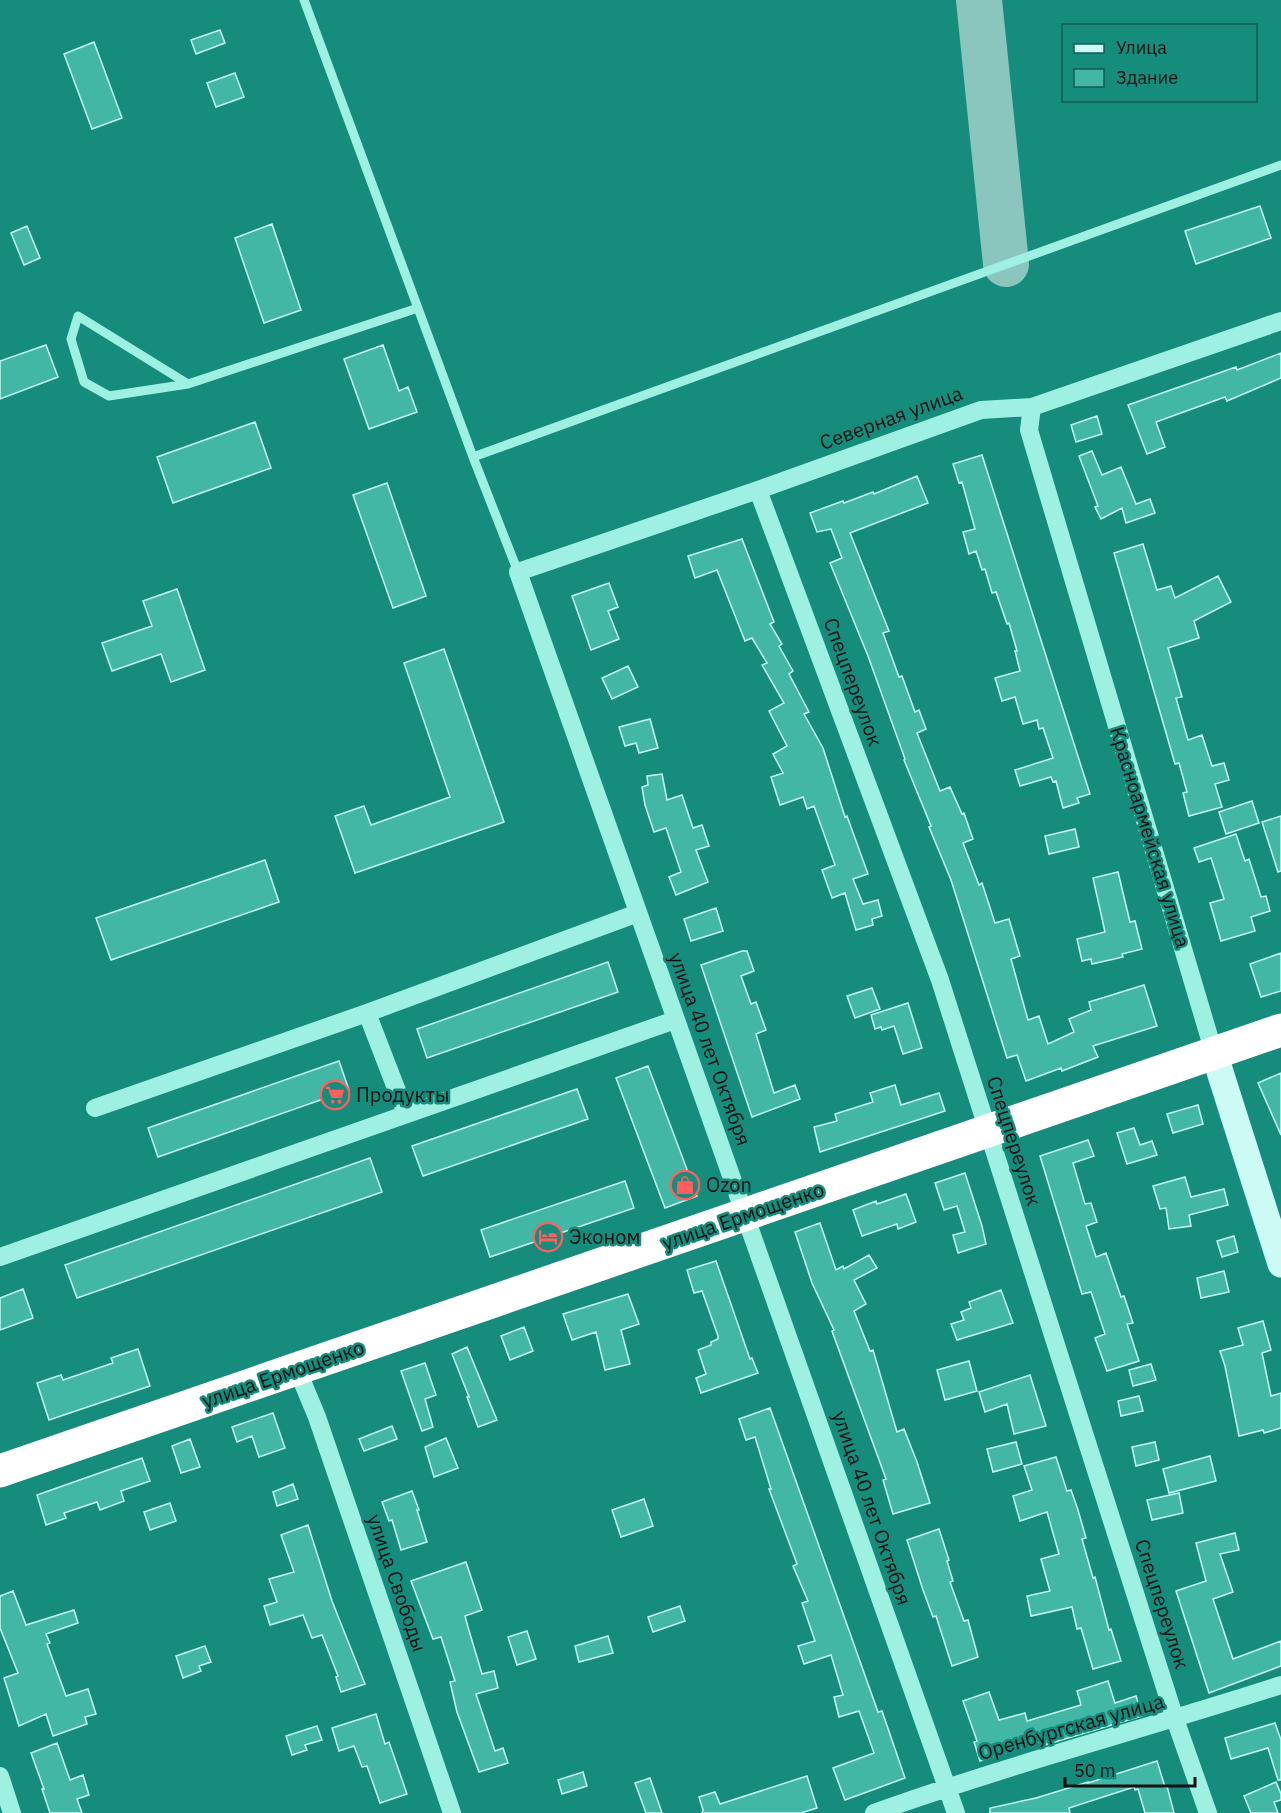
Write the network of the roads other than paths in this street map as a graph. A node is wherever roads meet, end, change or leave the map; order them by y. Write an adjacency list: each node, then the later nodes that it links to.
1 (304, 0): 3 (lane)
2 (1281, 165): 7 (lane)
3 (418, 308): 5 (lane); 7 (lane)
4 (1281, 321): 6 (street, Северная улица)
5 (188, 384): 5 (lane)
6 (1032, 407): 8 (street, Северная улица); 14 (street, Красноармейская улица)
7 (473, 457): 9 (lane)
8 (758, 490): 9 (street, Северная улица); 17 (street, Спецпереулок)
9 (519, 572): 10 (street, улица 40 лет Октября)
10 (638, 913): 11 (street); 12 (street, улица 40 лет Октября)
11 (367, 1013): 15 (street); 16 (street)
12 (675, 1020): 16 (street); 18 (street, улица 40 лет Октября)
13 (1281, 1030): 14 (highway, улица Ермощенко)
14 (1214, 1053): 17 (highway, улица Ермощенко); 20 (street, Красноармейская улица)
15 (95, 1108)
16 (406, 1114): 19 (street)
17 (987, 1131): 18 (highway, улица Ермощенко); 24 (street, Спецпереулок)
18 (745, 1215): 21 (highway, улица Ермощенко); 26 (street, улица 40 лет Октября)
19 (0, 1257)
20 (1281, 1264)
21 (297, 1369): 22 (highway, улица Ермощенко); 28 (street, улица Свободы)
22 (0, 1471)
23 (1281, 1685): 24 (street, Оренбургская улица)
24 (1175, 1719): 26 (street, Оренбургская улица); 31 (street, Спецпереулок)
25 (0, 1776): 27 (street)
26 (947, 1786): 29 (street, Оренбургская улица); 30 (street, улица 40 лет Октября)
27 (12, 1813)
28 (452, 1813)
29 (874, 1813)
30 (956, 1813)
31 (1208, 1813)

